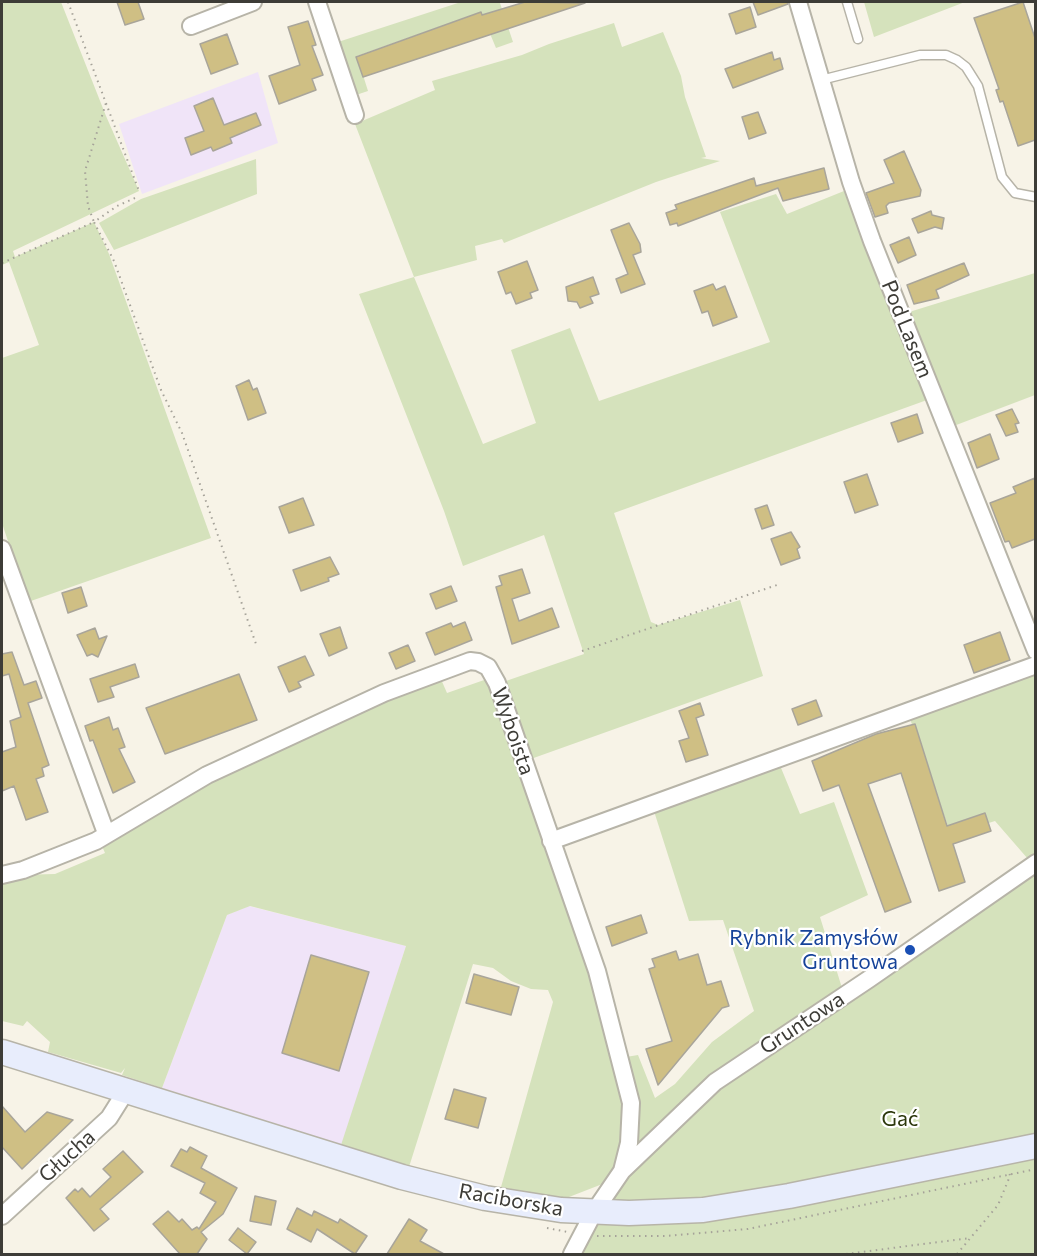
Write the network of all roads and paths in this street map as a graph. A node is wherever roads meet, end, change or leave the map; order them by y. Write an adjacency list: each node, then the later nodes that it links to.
1 (68, 2): 9 (path)
2 (253, 2): 6 (street)
3 (317, 2): 10 (street)
4 (798, 2): 8 (street, Pod Lasem)
5 (847, 2): 7 (lane)
6 (191, 26)
7 (858, 39)
8 (821, 80): 12 (lane); 20 (street, Pod Lasem)
9 (106, 103): 11 (path); 14 (path)
10 (355, 115)
11 (139, 191)
12 (1035, 197)
13 (135, 198): 14 (path)
14 (94, 222): 15 (path); 18 (path)
15 (2, 263)
16 (2, 549): 22 (street)
17 (777, 585): 19 (path)
18 (256, 644)
19 (582, 651)
20 (1035, 651)
21 (1035, 665): 23 (street)
22 (106, 833): 23 (street, Wyboista); 25 (street, Wyboista)
23 (551, 840): 28 (street, Wyboista)
24 (1035, 863): 31 (street, Gruntowa)
25 (2, 875)
26 (2, 1052): 27 (main road, Raciborska)
27 (126, 1090): 35 (main road, Raciborska); 36 (street, Głucha)
28 (629, 1143): 31 (street); 33 (street, Wyboista)
29 (1035, 1146): 30 (main road, Raciborska)
30 (1008, 1151): 34 (path); 35 (main road, Raciborska)
31 (644, 1153): 33 (street, Gruntowa)
32 (1035, 1169): 34 (path)
33 (622, 1171): 35 (street, Gruntowa)
34 (1010, 1176): 37 (path); 38 (path)
35 (594, 1212): 37 (street, Gruntowa)
36 (2, 1216)
37 (583, 1234): 39 (street, Gruntowa)
38 (970, 1238): 40 (path); 41 (path)
39 (572, 1254)
40 (846, 1254)
41 (957, 1254)

